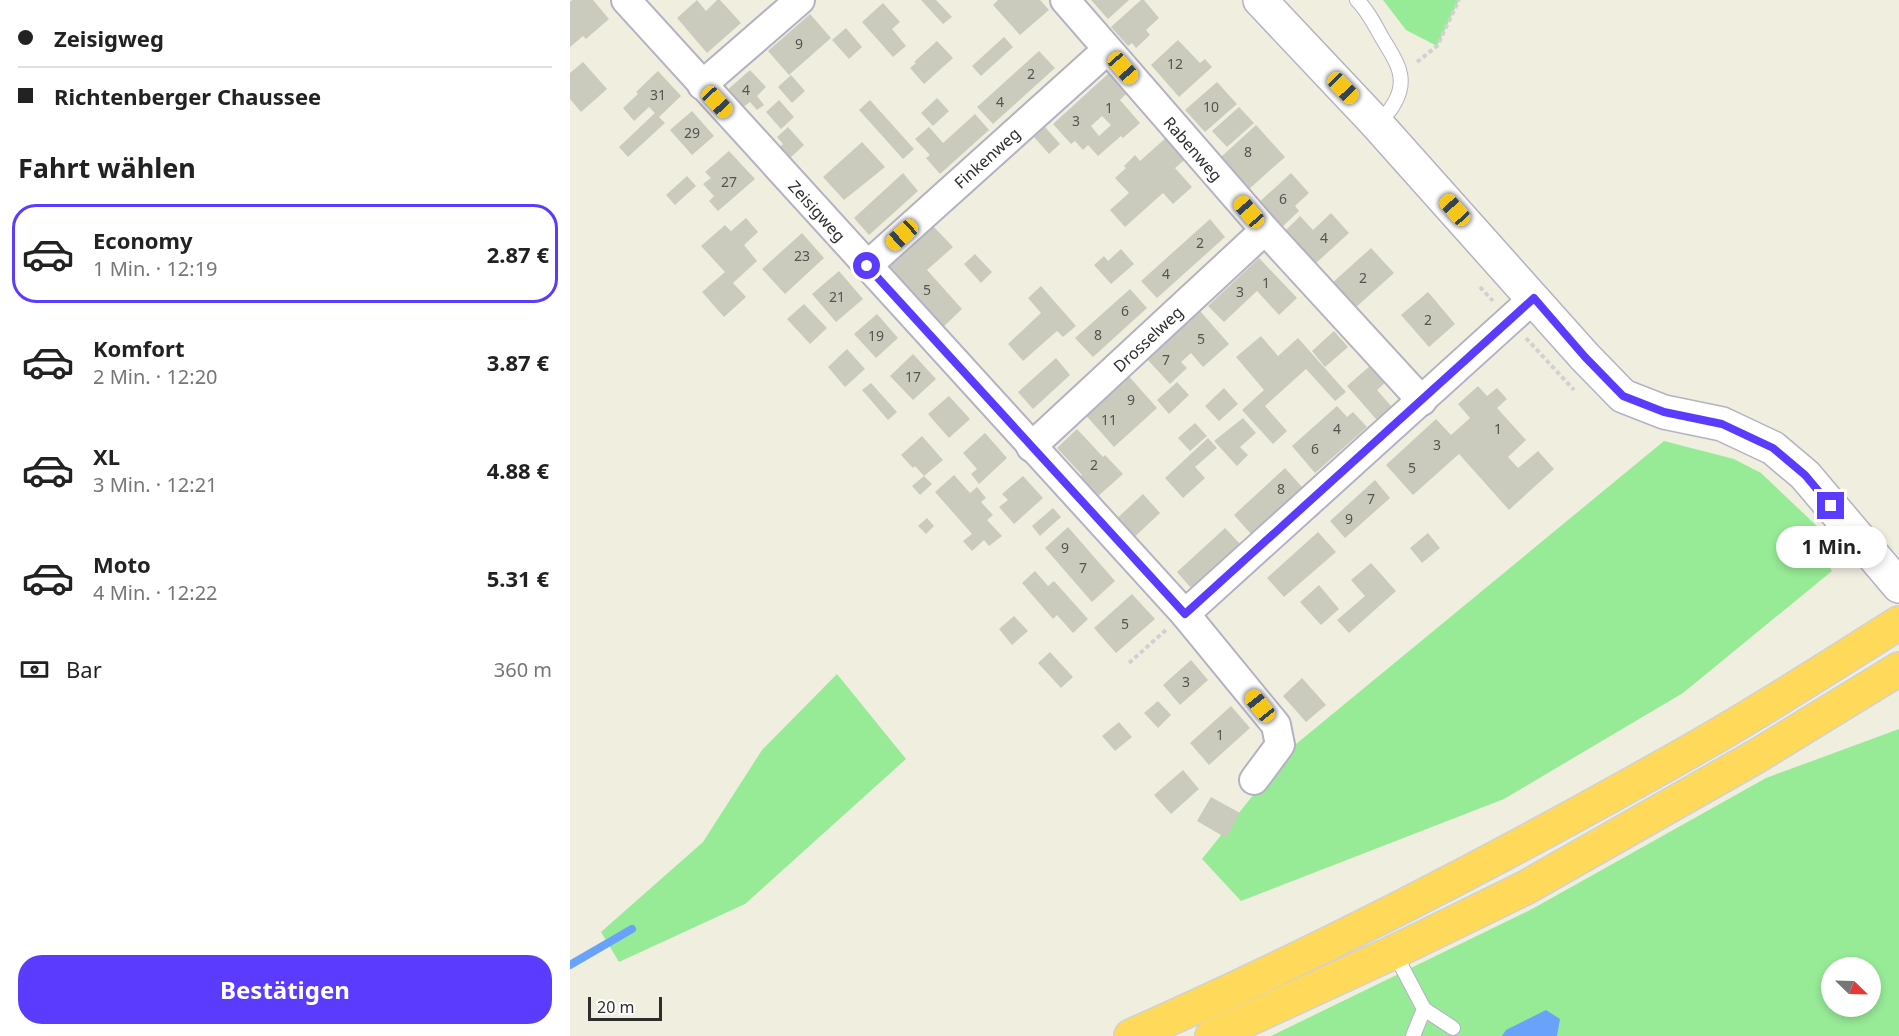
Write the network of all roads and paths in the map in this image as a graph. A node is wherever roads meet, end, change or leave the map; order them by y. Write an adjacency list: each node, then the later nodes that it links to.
1 (626, 0): 9 (street, Zeisigweg)
2 (800, 0): 9 (street)
3 (1065, 0): 7 (street, Rabenweg)
4 (1357, 0): 8 (lane)
5 (1459, 0): 8 (path)
6 (1272, 4): 10 (street)
7 (1107, 50): 11 (street, Rabenweg); 12 (street, Finkenweg)
8 (1401, 75): 10 (lane)
9 (702, 85): 12 (street, Zeisigweg)
10 (1376, 123): 13 (street)
11 (1265, 230): 14 (street, Rabenweg); 15 (street, Drosselweg)
12 (867, 266): 15 (street, Zeisigweg)
13 (1534, 298): 14 (street); 16 (street)
14 (1422, 401): 17 (street)
15 (1031, 447): 17 (street, Zeisigweg)
16 (1891, 577)
17 (1185, 614): 19 (path); 21 (street, Zeisigweg)
18 (1899, 623): 25 (highway)
19 (1129, 663)
20 (1899, 669): 22 (highway)
21 (1254, 780)
22 (1394, 952): 23 (lane); 26 (highway)
23 (1424, 1009): 24 (lane); 27 (lane)
24 (1453, 1028)
25 (1131, 1036)
26 (1212, 1036)
27 (1413, 1036)

